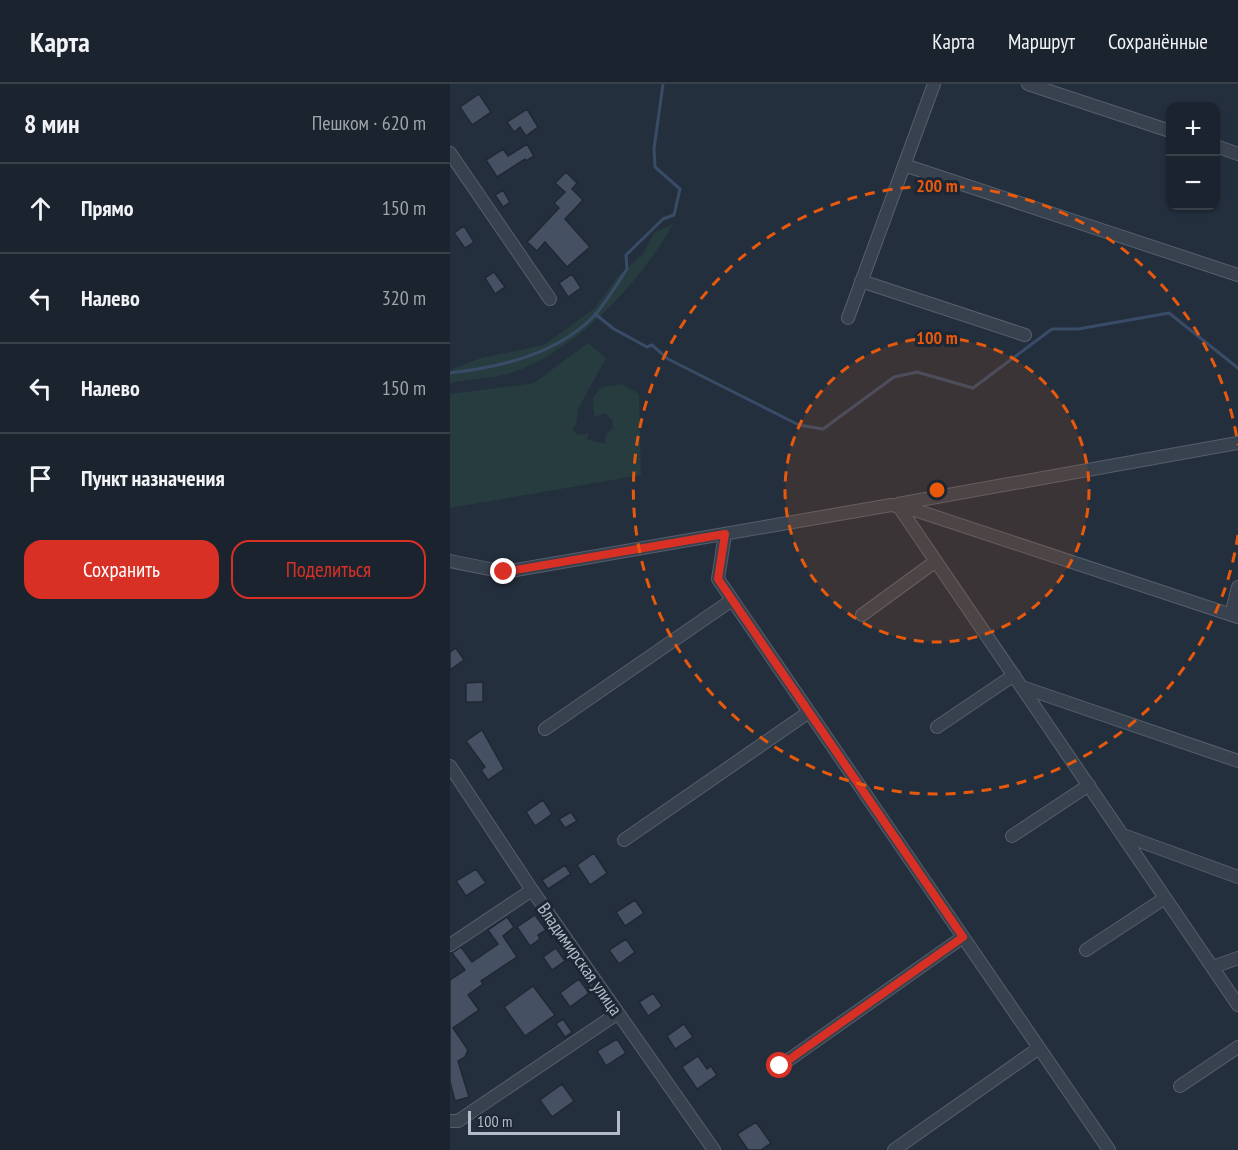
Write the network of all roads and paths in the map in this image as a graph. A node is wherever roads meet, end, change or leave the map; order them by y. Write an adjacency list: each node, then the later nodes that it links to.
1 (934, 84): 7 (street)
2 (1028, 84): 3 (street)
3 (1166, 130)
4 (1220, 148): 6 (street)
5 (450, 153): 10 (street)
6 (1238, 154)
7 (904, 165): 8 (street); 9 (street)
8 (1238, 275)
9 (861, 281): 11 (street); 12 (street)
10 (550, 299)
11 (848, 318)
12 (1026, 335)
13 (1238, 443): 14 (street)
14 (895, 506): 15 (street); 17 (street); 21 (street)
15 (725, 534): 16 (street); 19 (street)
16 (450, 561)
17 (936, 561): 20 (street); 22 (street)
18 (1238, 587): 21 (street)
19 (732, 600): 24 (street); 26 (street)
20 (862, 615)
21 (1234, 616)
22 (1014, 675): 23 (street); 25 (street)
23 (1022, 687): 27 (street); 29 (street)
24 (809, 712): 32 (street); 36 (street)
25 (937, 727)
26 (545, 729)
27 (1238, 761)
28 (450, 766): 34 (street, Владимирская улица)
29 (1089, 785): 30 (street); 31 (street)
30 (1123, 835): 33 (street); 35 (street)
31 (1012, 836)
32 (624, 840)
33 (1238, 877)
34 (532, 890): 37 (street); 42 (street, Владимирская улица)
35 (1166, 898): 38 (street); 40 (street)
36 (963, 937): 44 (street); 45 (street)
37 (450, 945)
38 (1086, 950)
39 (1238, 958): 40 (street)
40 (1213, 968): 41 (street)
41 (1238, 1005)
42 (618, 1013): 47 (street); 48 (street, Владимирская улица)
43 (1238, 1047): 46 (street)
44 (1039, 1048): 49 (street); 50 (street)
45 (780, 1066)
46 (1180, 1086)
47 (450, 1121)
48 (714, 1150)
49 (894, 1150)
50 (1109, 1150)

